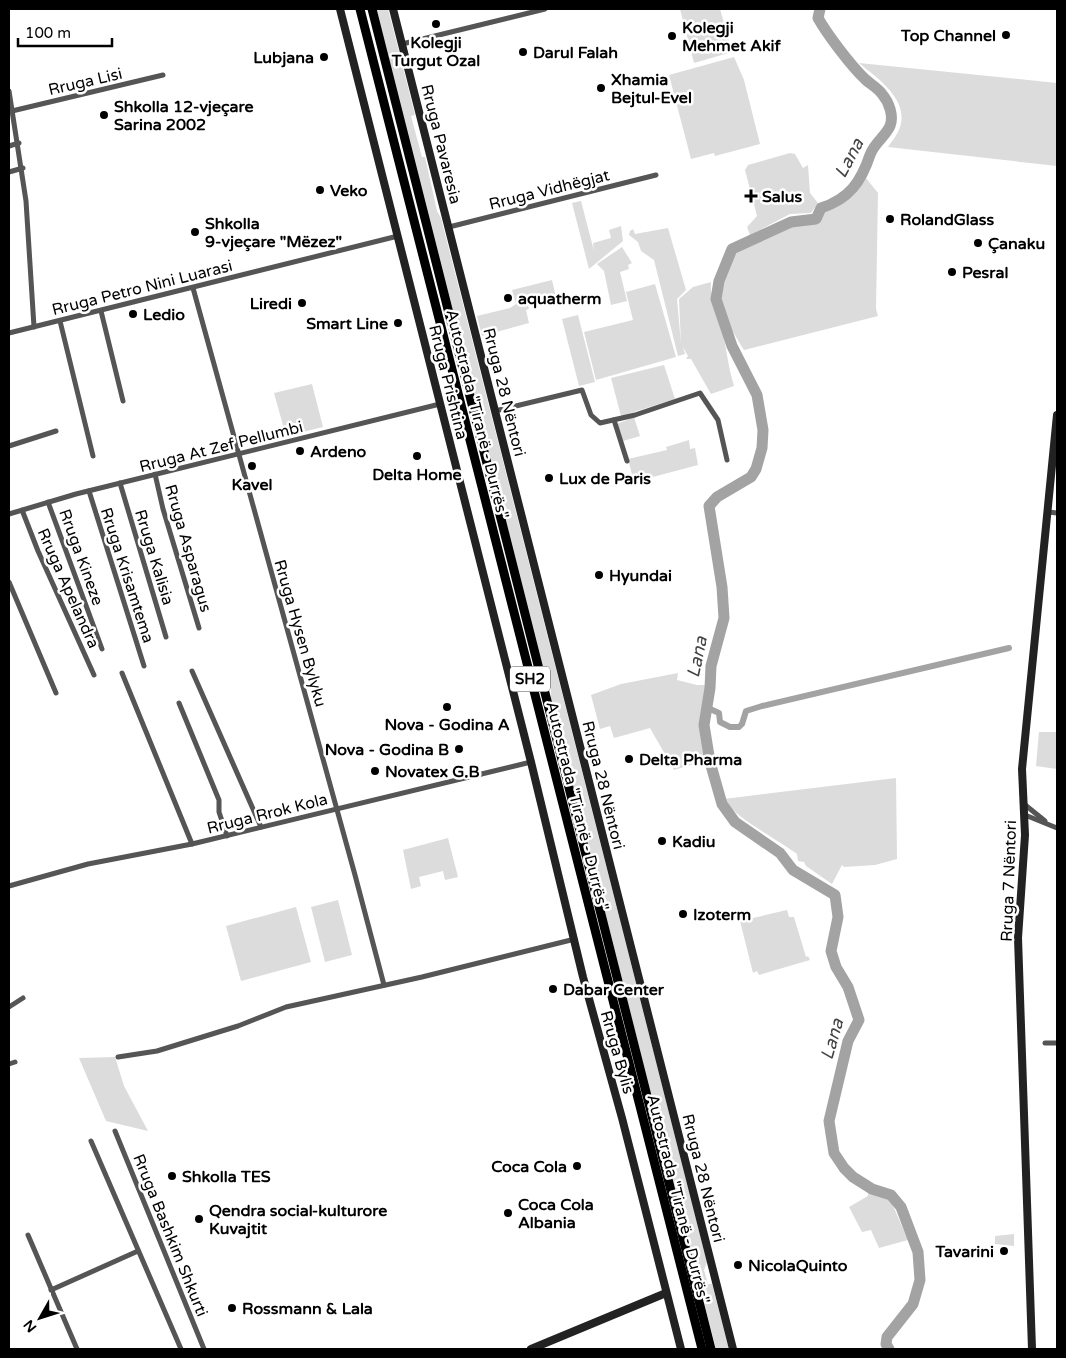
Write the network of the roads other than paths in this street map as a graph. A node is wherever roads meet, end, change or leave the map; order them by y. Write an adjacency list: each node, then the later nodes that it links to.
1 (340, 9): 16 (main road, Rruga Prishtina)
2 (360, 9): 79 (highway, Autostrada "Tiranë - Durrës" / SH2)
3 (372, 9): 80 (highway, Autostrada "Tiranë - Durrës" / SH2)
4 (393, 9): 6 (main road, Rruga Pavaresia)
5 (544, 9): 6 (street)
6 (402, 44): 15 (main road, Rruga Pavaresia)
7 (163, 75): 9 (street, Rruga Lisi)
8 (9, 91): 9 (street)
9 (12, 110): 10 (street)
10 (19, 143): 11 (street); 12 (street)
11 (9, 146)
12 (22, 168): 13 (street); 20 (street)
13 (9, 172)
14 (656, 175): 15 (street, Rruga Vidhëgjat)
15 (449, 227): 24 (main road, Rruga 28 Nëntori)
16 (398, 236): 17 (street, Rruga Petro Nini Luarasi); 23 (main road, Rruga Prishtina)
17 (193, 288): 18 (street, Rruga Petro Nini Luarasi); 29 (street, Rruga Hysen Bylyku)
18 (100, 310): 19 (street, Rruga Petro Nini Luarasi); 22 (street)
19 (60, 321): 20 (street, Rruga Petro Nini Luarasi); 30 (street)
20 (34, 327): 21 (street, Rruga Petro Nini Luarasi)
21 (9, 333)
22 (123, 401)
23 (440, 404): 29 (street, Rruga At Zef Pellumbi); 51 (main road, Rruga Prishtina)
24 (495, 411): 26 (street); 81 (main road, Rruga 28 Nëntori)
25 (1057, 415): 38 (main road, Rruga 7 Nëntori)
26 (614, 420): 31 (street); 32 (street)
27 (56, 431): 28 (street)
28 (9, 446)
29 (238, 454): 33 (street, Rruga At Zef Pellumbi); 53 (street, Rruga Hysen Bylyku)
30 (93, 456)
31 (727, 460)
32 (626, 461)
33 (155, 474): 34 (street, Rruga At Zef Pellumbi); 42 (street, Rruga Asparagus)
34 (120, 483): 35 (street, Rruga At Zef Pellumbi); 43 (street, Rruga Kalisia)
35 (88, 491): 36 (street, Rruga At Zef Pellumbi); 45 (street, Rruga Krisamtema)
36 (48, 502): 37 (street, Rruga At Zef Pellumbi); 44 (street, Rruga Kineze)
37 (22, 510): 39 (street, Rruga At Zef Pellumbi); 48 (street, Rruga Apelandra)
38 (1048, 512): 40 (street); 52 (main road, Rruga 7 Nëntori)
39 (9, 513)
40 (1057, 513)
41 (9, 582): 49 (street)
42 (199, 628)
43 (166, 637)
44 (102, 649)
45 (144, 666)
46 (192, 671): 56 (street)
47 (122, 673): 59 (street)
48 (94, 675)
49 (56, 693)
50 (179, 703): 58 (street)
51 (531, 762): 53 (street, Rruga Rrok Kola); 61 (main road, Rruga Bylis)
52 (1024, 804): 54 (main road, Rruga 7 Nëntori); 55 (street)
53 (336, 808): 56 (street, Rruga Rrok Kola); 62 (street, Rruga Hysen Bylyku)
54 (1025, 815): 55 (street); 82 (main road, Rruga 7 Nëntori)
55 (1047, 823): 57 (street)
56 (261, 827): 58 (street, Rruga Rrok Kola)
57 (1057, 828)
58 (226, 836): 59 (street, Rruga Rrok Kola)
59 (192, 844): 60 (street, Rruga Rrok Kola)
60 (9, 886)
61 (575, 939): 62 (street); 73 (main road, Rruga Bylis)
62 (384, 985): 67 (street)
63 (24, 998): 64 (street)
64 (9, 1007)
65 (1045, 1043): 66 (street)
66 (1057, 1043)
67 (118, 1057)
68 (115, 1131): 76 (street, Rruga Bashkim Shkurti)
69 (92, 1141): 71 (street)
70 (28, 1234): 72 (street)
71 (138, 1251): 72 (street); 75 (street)
72 (51, 1290): 74 (street)
73 (666, 1293): 77 (main road); 78 (main road, Rruga Bylis)
74 (77, 1349)
75 (181, 1349)
76 (204, 1349)
77 (532, 1349)
78 (680, 1349)
79 (702, 1349)
80 (711, 1349)
81 (733, 1349)
82 (1032, 1349)

